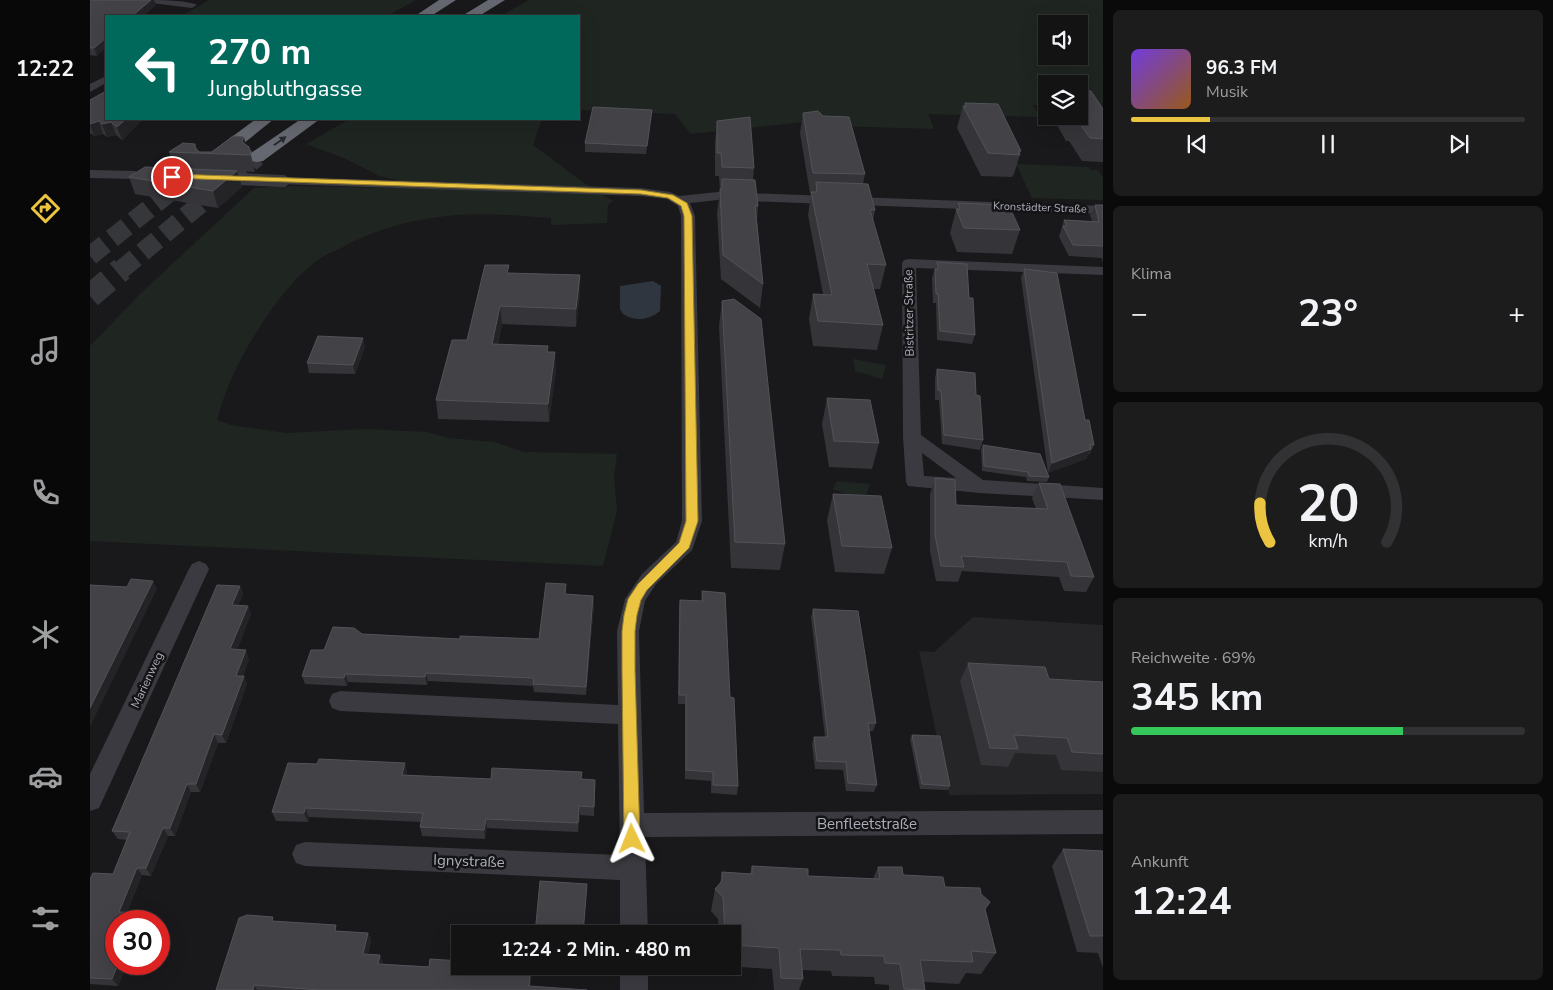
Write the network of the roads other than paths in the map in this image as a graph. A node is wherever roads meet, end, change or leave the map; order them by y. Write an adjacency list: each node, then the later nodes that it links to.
1 (151, 0): 6 (street)
2 (202, 0): 6 (street)
3 (449, 0): 8 (highway)
4 (489, 0): 9 (highway)
5 (498, 0): 10 (highway)
6 (192, 5): 7 (street)
7 (177, 15)
8 (424, 15)
9 (469, 15)
10 (470, 15)
11 (105, 80): 12 (street)
12 (90, 89)
13 (265, 120): 16 (highway)
14 (311, 120): 15 (highway, one-way to 14)
15 (257, 157)
16 (207, 170): 19 (street, bridge)
17 (90, 174): 18 (street)
18 (140, 175)
19 (678, 200): 20 (street, Kronstädter Straße); 27 (street)
20 (1103, 210)
21 (1103, 271): 22 (street, Bistritzer Straße)
22 (912, 437): 23 (street); 23 (street, Bistritzer Straße)
23 (980, 487): 24 (street, Bistritzer Straße)
24 (1103, 494)
25 (199, 570): 28 (street, Marienweg)
26 (340, 701): 27 (street)
27 (629, 716): 30 (street)
28 (91, 793)
29 (1103, 822): 30 (street, Benfleetstraße)
30 (631, 825): 32 (street)
31 (305, 854): 32 (street, Ignystraße)
32 (634, 868): 33 (street)
33 (634, 925)
34 (634, 975): 35 (street)
35 (634, 990)

